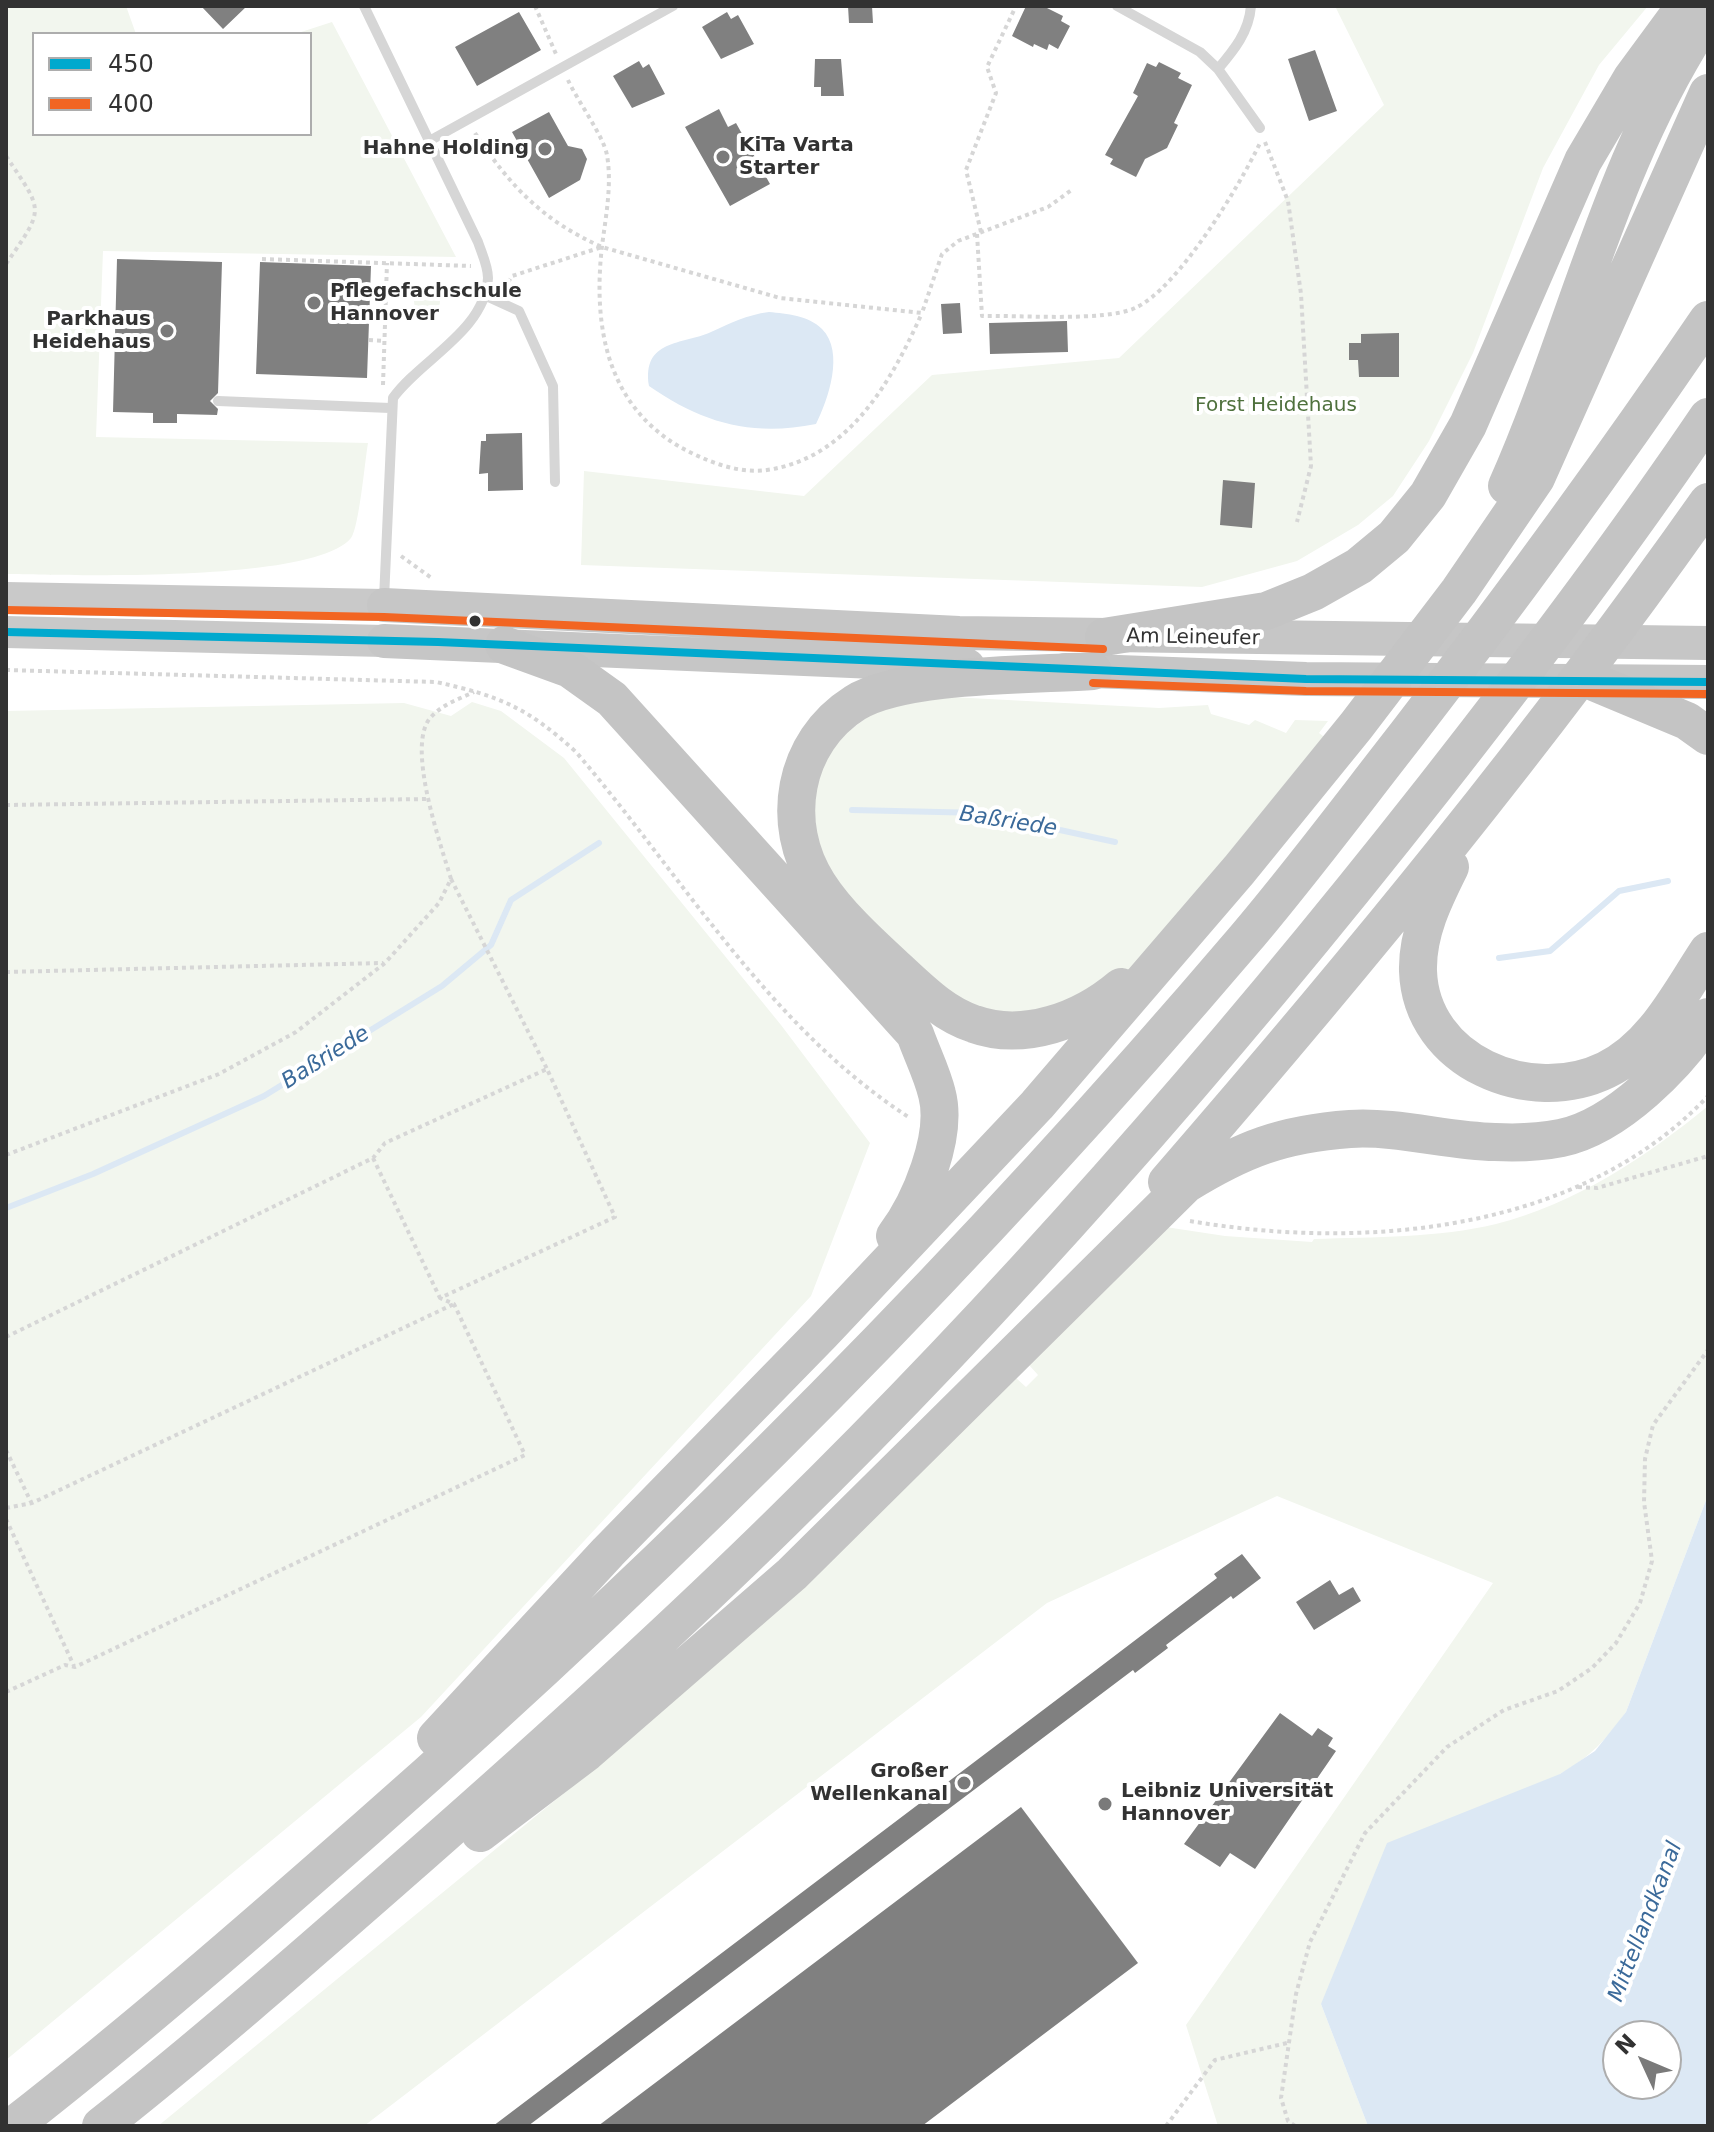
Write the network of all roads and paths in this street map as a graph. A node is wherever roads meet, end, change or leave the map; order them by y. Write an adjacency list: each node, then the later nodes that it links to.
1 (535, 6): 9 (path)
2 (673, 6): 9 (lane)
3 (1016, 6): 17 (path)
4 (1117, 6): 10 (lane)
5 (1251, 6): 10 (lane)
6 (1685, 6): 42 (highway)
7 (369, 8): 14 (lane)
8 (1708, 15): 35 (highway)
9 (562, 68): 12 (lane); 18 (path)
10 (1218, 69): 13 (lane)
11 (1708, 93): 35 (highway)
12 (467, 121): 14 (lane); 18 (path)
13 (1262, 133): 17 (path); 34 (path)
14 (431, 140): 22 (lane)
15 (6, 156): 21 (path)
16 (1073, 189): 17 (path)
17 (979, 233): 25 (path)
18 (602, 247): 24 (path); 25 (path); 25 (path)
19 (262, 259): 20 (path)
20 (387, 263): 22 (path); 28 (path)
21 (6, 264)
22 (487, 266): 23 (lane)
23 (484, 295): 24 (lane); 30 (lane)
24 (497, 301): 32 (lane)
25 (922, 313)
26 (1708, 320): 78 (highway)
27 (369, 340): 28 (path)
28 (384, 341): 30 (path)
29 (218, 401): 30 (lane)
30 (386, 408): 37 (lane)
31 (1708, 417): 79 (highway)
32 (555, 482)
33 (1708, 502): 49 (highway)
34 (1297, 522)
35 (1459, 591): 52 (highway)
36 (6, 598): 37 (main road, Am Leineufer)
37 (384, 605): 39 (lane); 42 (highway, Am Leineufer)
38 (6, 632): 39 (main road, Am Leineufer)
39 (384, 641): 41 (highway, Am Leineufer)
40 (1705, 643): 42 (highway, Am Leineufer)
41 (504, 645): 42 (highway, Am Leineufer); 69 (highway)
42 (1098, 654): 45 (highway, Am Leineufer); 52 (highway)
43 (6, 670): 46 (path)
44 (1708, 682): 47 (highway)
45 (1596, 683): 47 (highway)
46 (476, 691): 50 (path); 58 (path)
47 (1664, 695): 48 (highway)
48 (1708, 736)
49 (1520, 756): 54 (highway); 68 (highway)
50 (428, 799): 51 (path); 53 (path)
51 (6, 805)
52 (1239, 870): 69 (highway)
53 (451, 879): 55 (path); 59 (path)
54 (1708, 951)
55 (385, 963): 56 (path); 61 (path)
56 (6, 972)
57 (1708, 1017): 68 (highway)
58 (838, 1064)
59 (547, 1069): 63 (path); 66 (path)
60 (1708, 1096): 64 (path)
61 (6, 1155)
62 (1708, 1156): 64 (path)
63 (373, 1158): 66 (path); 70 (path)
64 (1576, 1187): 65 (path)
65 (1308, 1231)
66 (440, 1298): 67 (path)
67 (454, 1304): 73 (path); 76 (path)
68 (1059, 1306): 79 (highway)
69 (822, 1333): 78 (highway)
70 (6, 1337)
71 (1708, 1350): 80 (path)
72 (6, 1450): 73 (path)
73 (32, 1503): 74 (path)
74 (6, 1508)
75 (6, 1519): 76 (path)
76 (75, 1667): 77 (path)
77 (6, 1692)
78 (266, 1917): 81 (highway)
79 (335, 1930): 82 (highway)
80 (1287, 2043): 83 (path); 84 (path)
81 (13, 2126)
82 (101, 2126)
83 (1166, 2126)
84 (1295, 2126)

